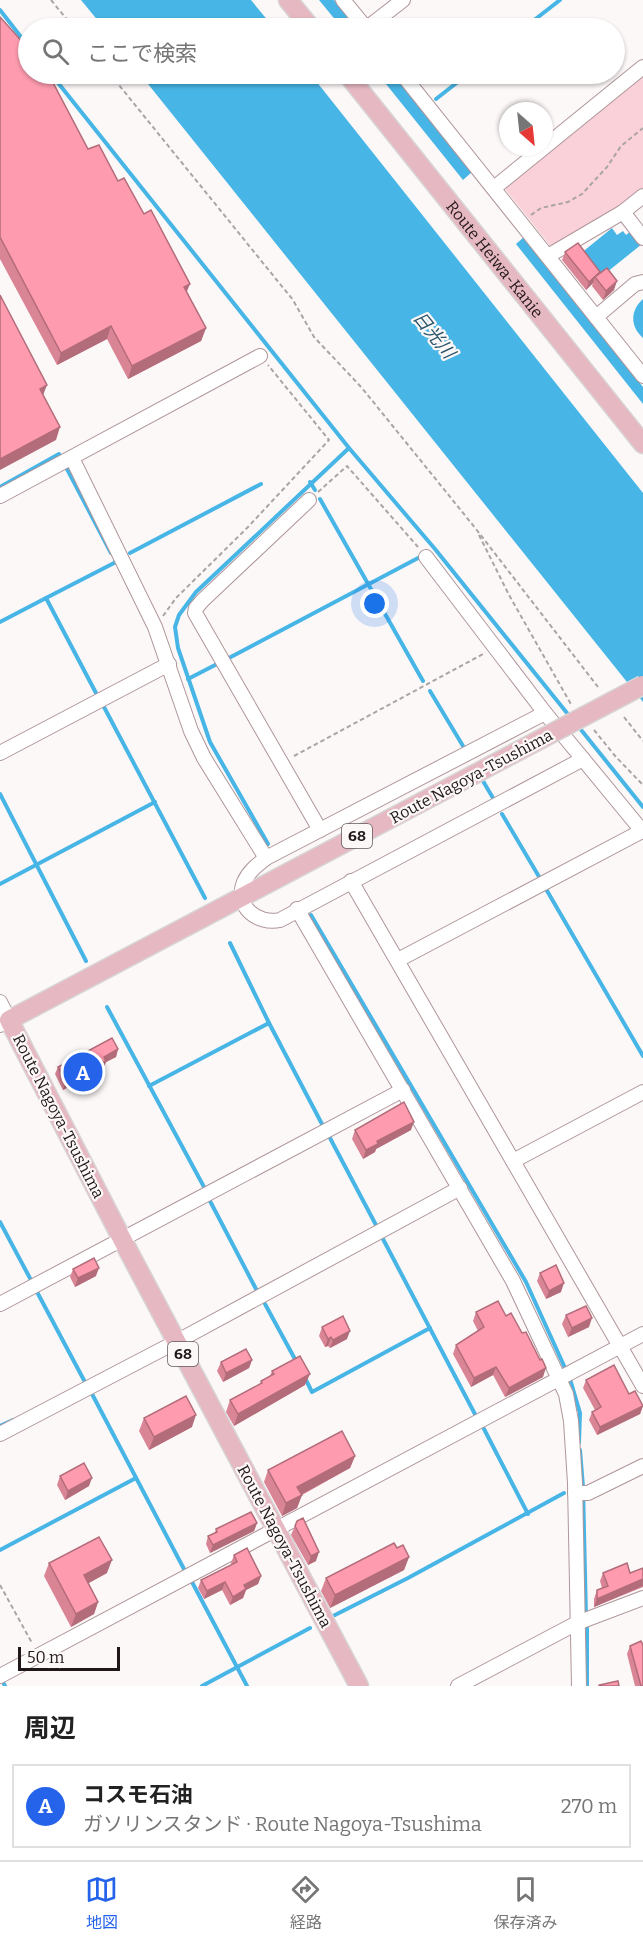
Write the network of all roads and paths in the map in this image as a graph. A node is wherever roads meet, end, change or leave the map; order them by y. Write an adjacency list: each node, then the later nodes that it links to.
1 (51, 0): 5 (path)
2 (288, 0): 6 (main road)
3 (343, 0): 7 (street)
4 (403, 0): 8 (street)
5 (66, 18)
6 (303, 18)
7 (358, 18)
8 (379, 18)
9 (643, 67): 10 (street)
10 (625, 82)
11 (118, 84): 30 (path)
12 (355, 84): 26 (main road, Route Heiwa-Kanie)
13 (410, 84): 16 (street)
14 (622, 84): 16 (street)
15 (643, 128): 19 (path)
16 (494, 188): 19 (street)
17 (643, 196): 18 (street)
18 (622, 212): 20 (street); 21 (street)
19 (521, 221): 21 (street)
20 (643, 238)
21 (548, 255): 23 (street)
22 (643, 282): 23 (street)
23 (596, 317): 25 (street)
24 (260, 356): 27 (street); 32 (path)
25 (643, 376)
26 (643, 444)
27 (72, 458): 28 (street); 32 (street)
28 (0, 496)
29 (309, 500): 31 (path); 44 (street)
30 (476, 529): 36 (path); 37 (path)
31 (426, 557): 33 (street)
32 (155, 627): 34 (street)
33 (495, 648): 38 (street); 44 (path)
34 (169, 664): 42 (street); 48 (street)
35 (643, 685): 50 (main road, Route Nagoya-Tsushima / 68, bridge)
36 (598, 687)
37 (576, 711)
38 (545, 713): 43 (street); 46 (street)
39 (624, 717): 41 (path)
40 (589, 724): 45 (path)
41 (643, 741)
42 (0, 753)
43 (583, 759): 47 (street); 49 (street)
44 (281, 763): 46 (street)
45 (643, 785)
46 (320, 830): 48 (street)
47 (643, 832): 52 (street)
48 (266, 858): 50 (street)
49 (351, 881): 51 (street); 52 (street)
50 (242, 897): 51 (street); 54 (main road, Route Nagoya-Tsushima / 68)
51 (297, 909): 55 (street)
52 (398, 960): 57 (street)
53 (0, 1002): 54 (street)
54 (5, 1022): 59 (main road, Route Nagoya-Tsushima / 68)
55 (403, 1090): 58 (street); 59 (street)
56 (643, 1092): 57 (street)
57 (513, 1161): 63 (street)
58 (460, 1188): 62 (street); 64 (street)
59 (122, 1239): 60 (street); 62 (main road, Route Nagoya-Tsushima / 68)
60 (0, 1304)
61 (643, 1334): 63 (street)
62 (176, 1342): 66 (street); 69 (main road, Route Nagoya-Tsushima / 68)
63 (620, 1346): 64 (street); 65 (street)
64 (566, 1375): 68 (street); 69 (street)
65 (643, 1386)
66 (0, 1434)
67 (643, 1466): 68 (street)
68 (581, 1493): 72 (street)
69 (277, 1531): 73 (street); 75 (main road, Route Nagoya-Tsushima / 68)
70 (0, 1585): 73 (path)
71 (643, 1598): 72 (street)
72 (584, 1621): 76 (street); 77 (street)
73 (39, 1656): 74 (street)
74 (0, 1676)
75 (359, 1686)
76 (458, 1686)
77 (579, 1686)

